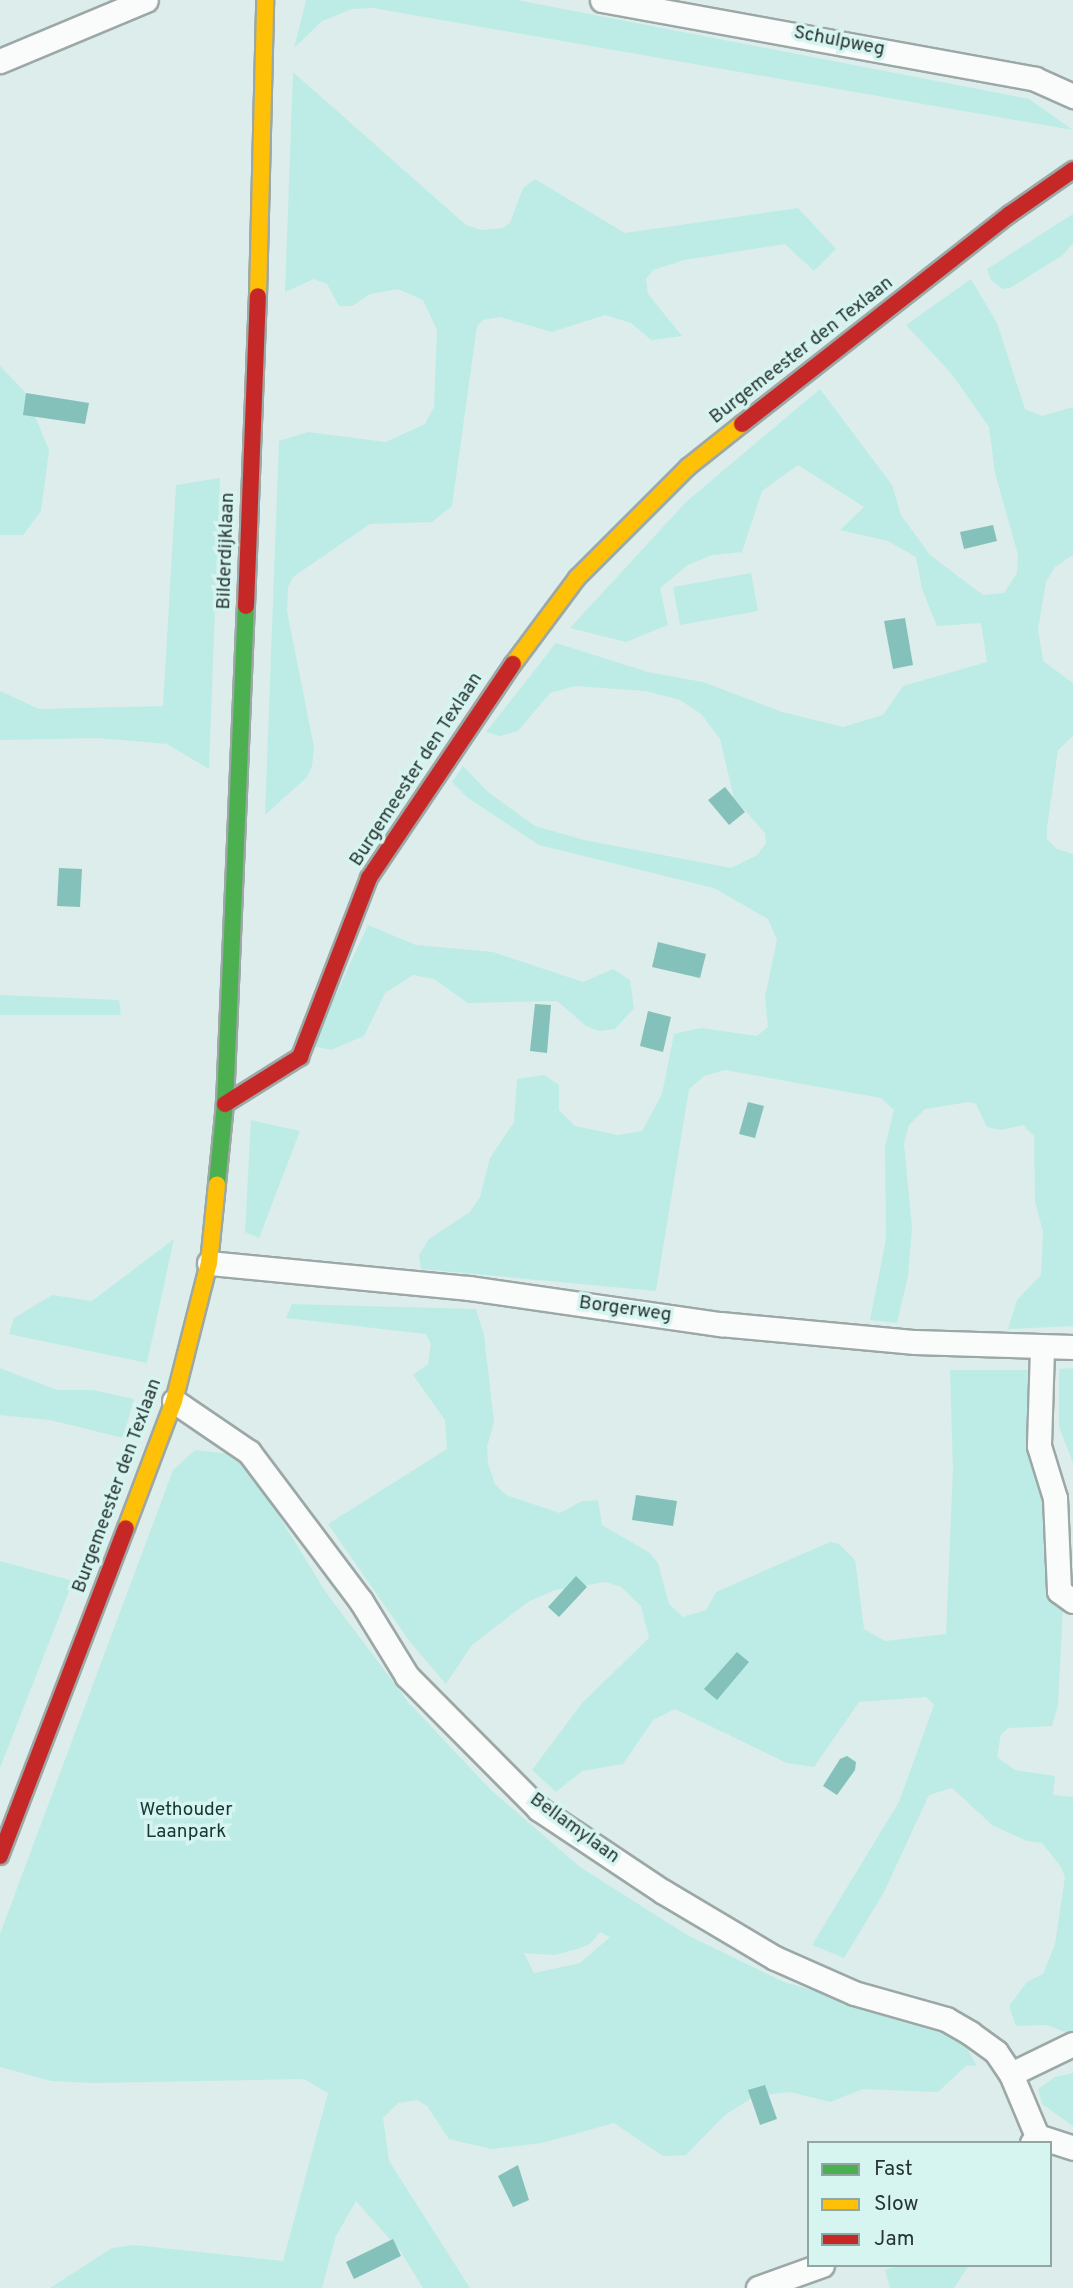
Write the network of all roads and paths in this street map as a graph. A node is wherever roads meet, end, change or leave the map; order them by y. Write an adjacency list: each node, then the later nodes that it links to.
1 (146, 0): 4 (street)
2 (265, 0): 7 (street, Bilderdijklaan)
3 (602, 0): 5 (street, Schulpweg)
4 (0, 61)
5 (1073, 96)
6 (1073, 170): 7 (street, Burgemeester den Texlaan)
7 (225, 1104): 8 (street, Burgemeester den Texlaan)
8 (209, 1263): 10 (street, Borgerweg); 11 (street, Burgemeester den Texlaan)
9 (1073, 1348): 10 (street, Borgerweg)
10 (1042, 1349): 12 (street)
11 (174, 1401): 13 (street, Burgemeester den Texlaan); 15 (street, Bellamylaan)
12 (1073, 1601)
13 (0, 1856)
14 (1073, 2044): 15 (street)
15 (1011, 2074): 16 (street, Bellamylaan)
16 (1034, 2139)
17 (1052, 2143): 18 (street)
18 (1073, 2148)
19 (816, 2267): 20 (street)
20 (758, 2288)

